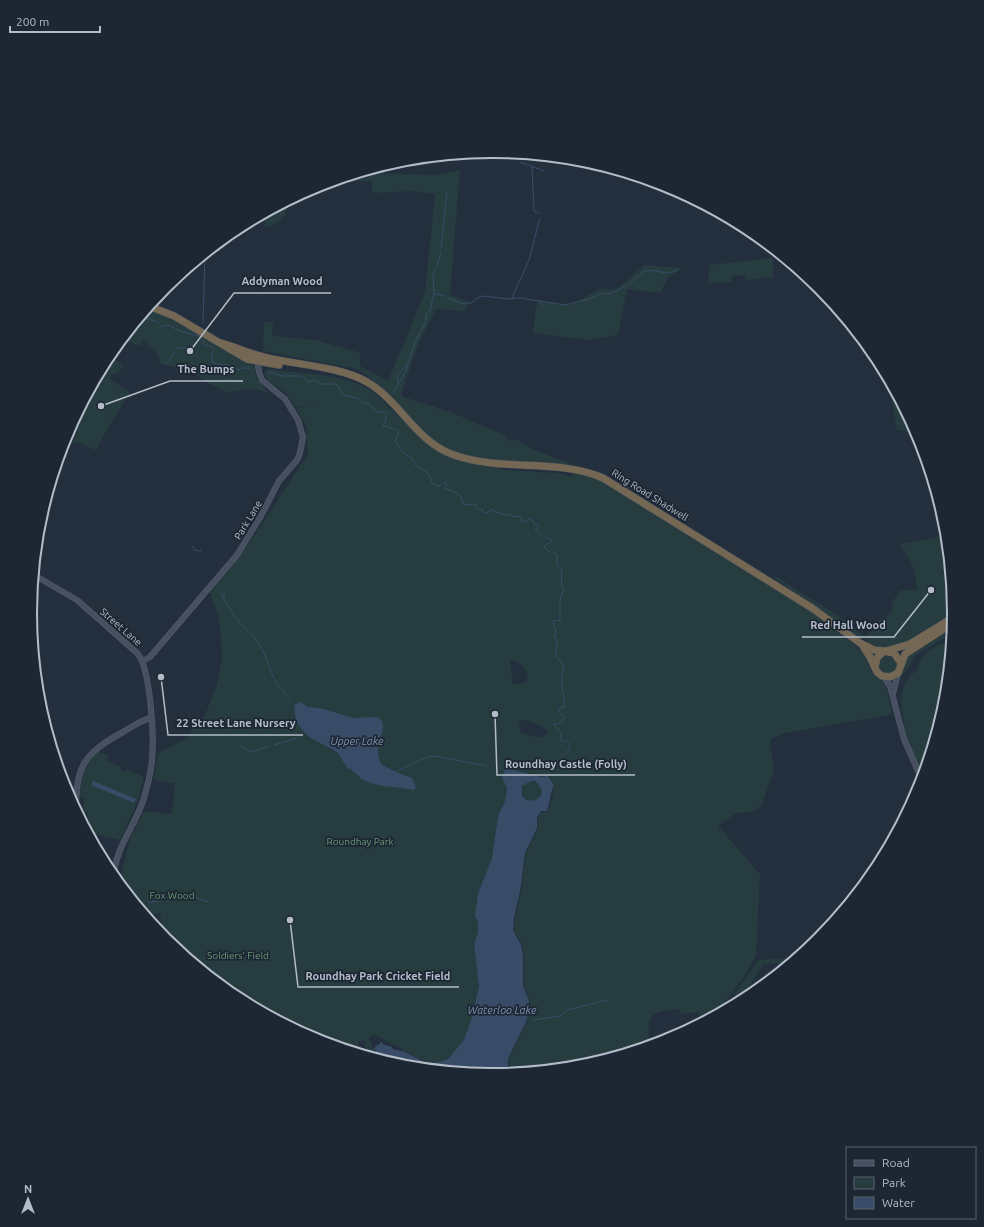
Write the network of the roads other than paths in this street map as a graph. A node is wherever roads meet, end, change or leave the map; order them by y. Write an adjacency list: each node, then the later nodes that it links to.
1 (155, 308): 2 (highway, Ring Road Shadwell)
2 (259, 359): 6 (highway, Ring Road Shadwell); 8 (street, Park Lane)
3 (39, 579): 8 (street, Street Lane)
4 (947, 621): 7 (highway)
5 (947, 627): 9 (highway)
6 (860, 643): 7 (highway, Ring Road Shadwell); 10 (highway, Ring Road Shadwell)
7 (885, 651): 9 (highway); 10 (highway)
8 (143, 661): 14 (street, Street Lane)
9 (901, 664): 11 (highway)
10 (875, 668): 12 (highway)
11 (898, 672): 12 (highway); 13 (street)
12 (884, 677): 13 (street)
13 (893, 695): 15 (street)
14 (151, 718): 16 (street); 17 (street, Street Lane)
15 (918, 772)
16 (77, 799)
17 (116, 869)

